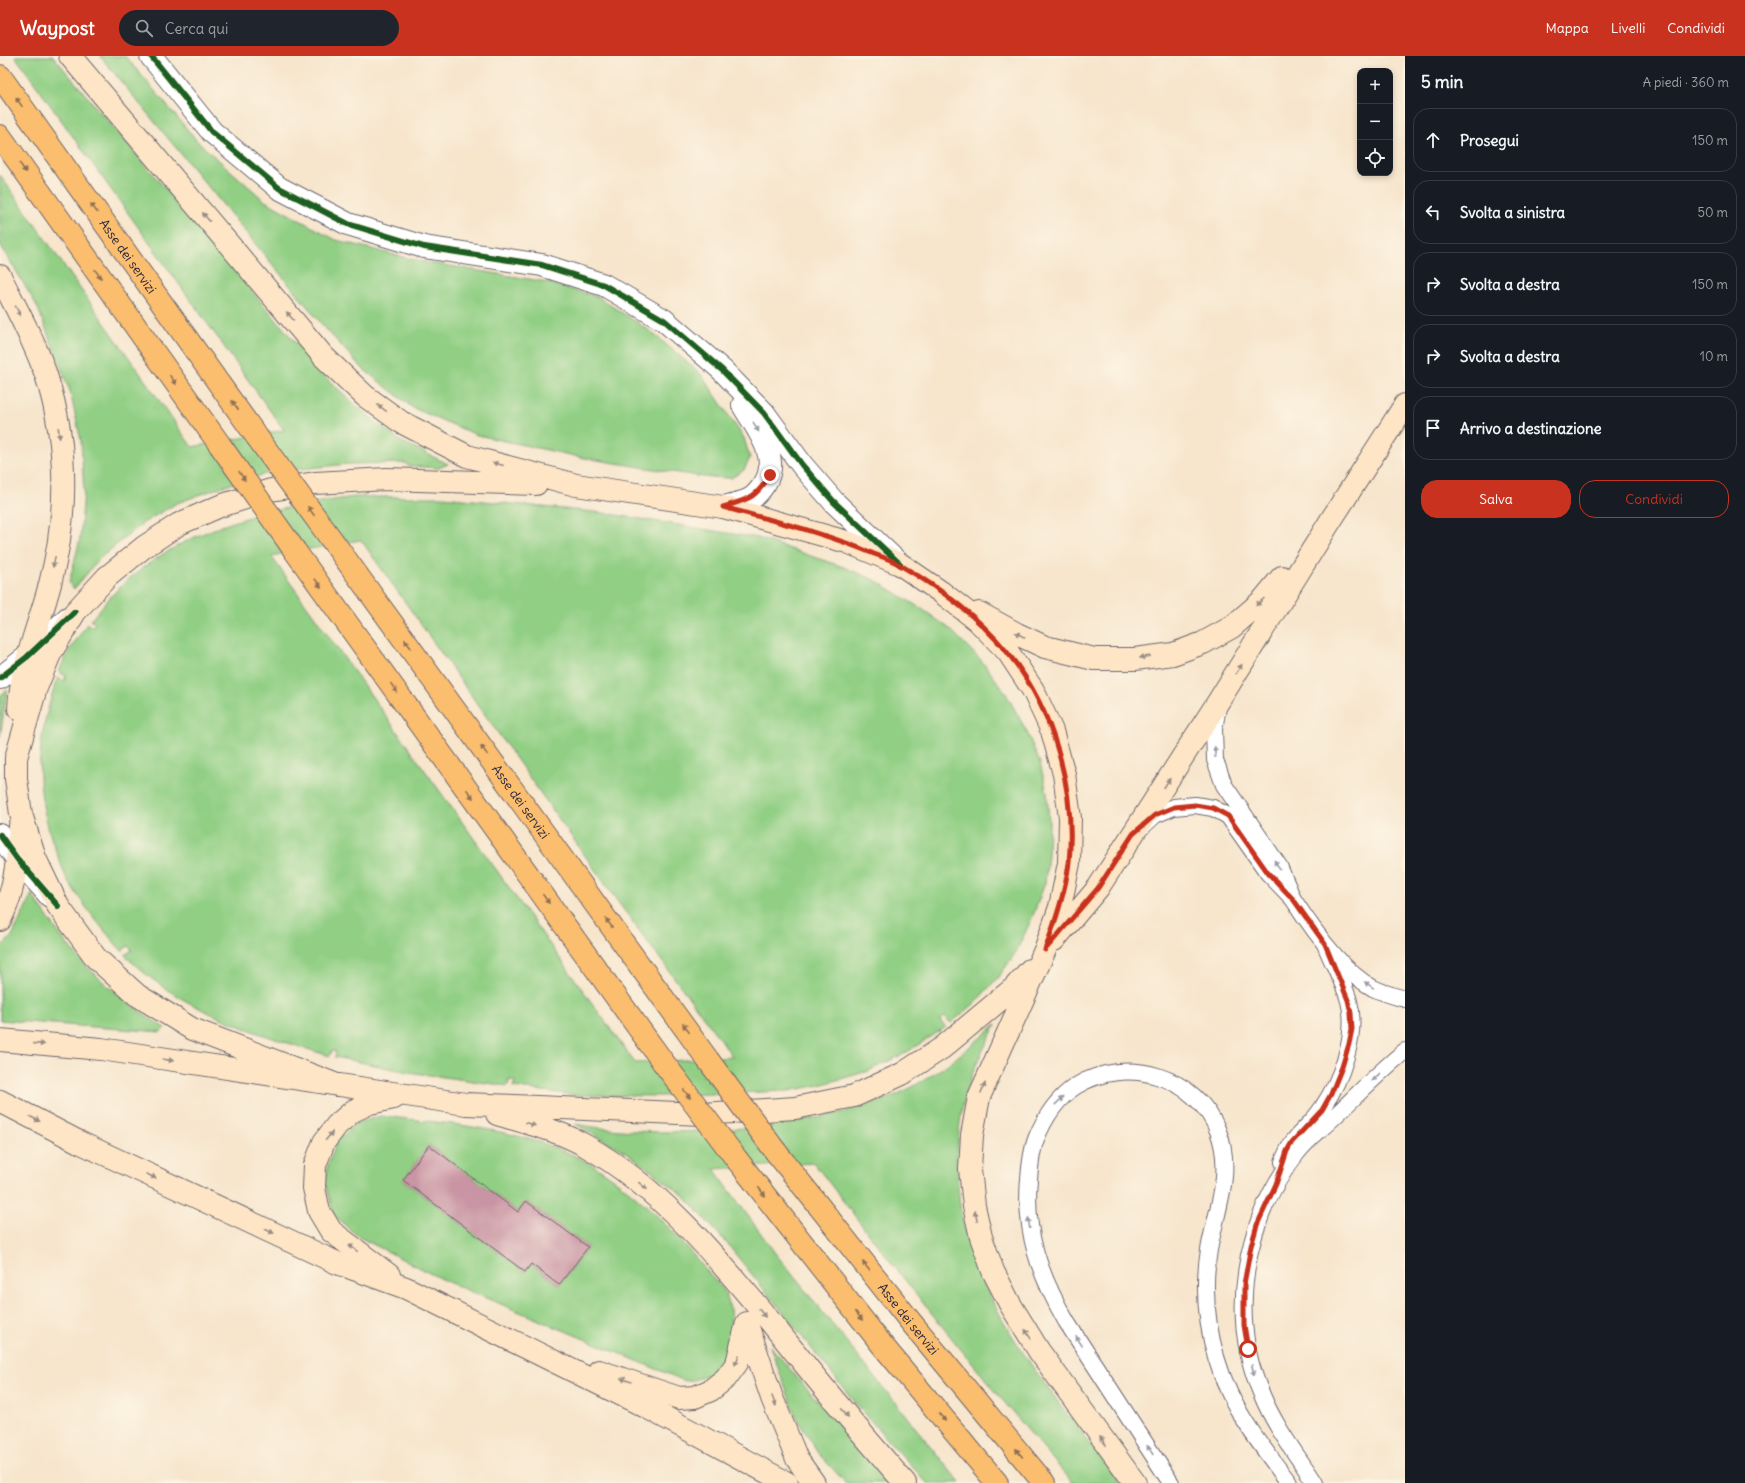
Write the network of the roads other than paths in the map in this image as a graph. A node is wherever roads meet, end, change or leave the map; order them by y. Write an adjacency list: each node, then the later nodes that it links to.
1 (70, 56): 8 (main road, one-way to 1)
2 (151, 56): 6 (street)
3 (0, 76): 43 (main road, Asse dei servizi, one-way to 3, bridge)
4 (0, 136): 42 (main road, one-way to 42, bridge)
5 (0, 276): 14 (main road, one-way to 14)
6 (722, 370): 9 (street, one-way to 9); 11 (street)
7 (1405, 405): 10 (main road)
8 (576, 485): 9 (main road); 13 (main road)
9 (723, 507): 11 (main road)
10 (1331, 520): 12 (main road, one-way to 12); 16 (main road, one-way to 10)
11 (900, 564): 12 (main road)
12 (941, 592): 26 (main road)
13 (75, 612): 14 (street); 17 (main road)
14 (27, 657): 15 (street); 17 (main road)
15 (0, 678)
16 (1218, 702): 19 (main road, one-way to 16); 22 (lane, one-way to 16)
17 (16, 758): 18 (main road)
18 (21, 814): 21 (main road); 23 (main road)
19 (1133, 834): 22 (lane); 26 (main road)
20 (0, 835): 21 (street)
21 (18, 860): 23 (street); 24 (main road)
22 (1293, 899): 25 (lane)
23 (58, 906): 30 (main road)
24 (0, 920)
25 (1325, 944): 27 (lane, one-way to 25); 34 (lane)
26 (1043, 955): 33 (main road); 44 (main road, one-way to 26)
27 (1405, 999)
28 (0, 1040): 30 (main road, one-way to 30)
29 (1405, 1051): 34 (lane, one-way to 34)
30 (337, 1085): 31 (main road)
31 (408, 1096): 33 (main road); 36 (main road, one-way to 31)
32 (0, 1101): 36 (main road, one-way to 36)
33 (466, 1104): 35 (main road, one-way to 35)
34 (1276, 1184): 47 (lane, one-way to 47)
35 (729, 1272): 37 (main road); 41 (main road, one-way to 41)
36 (406, 1288): 38 (main road)
37 (747, 1323): 38 (main road, one-way to 38); 40 (main road, one-way to 40)
38 (523, 1345): 39 (main road)
39 (787, 1483)
40 (814, 1483)
41 (905, 1483)
42 (997, 1483)
43 (1044, 1483)
44 (1135, 1483)
45 (1171, 1483): 46 (lane, one-way to 46)
46 (1289, 1483)
47 (1316, 1483)

